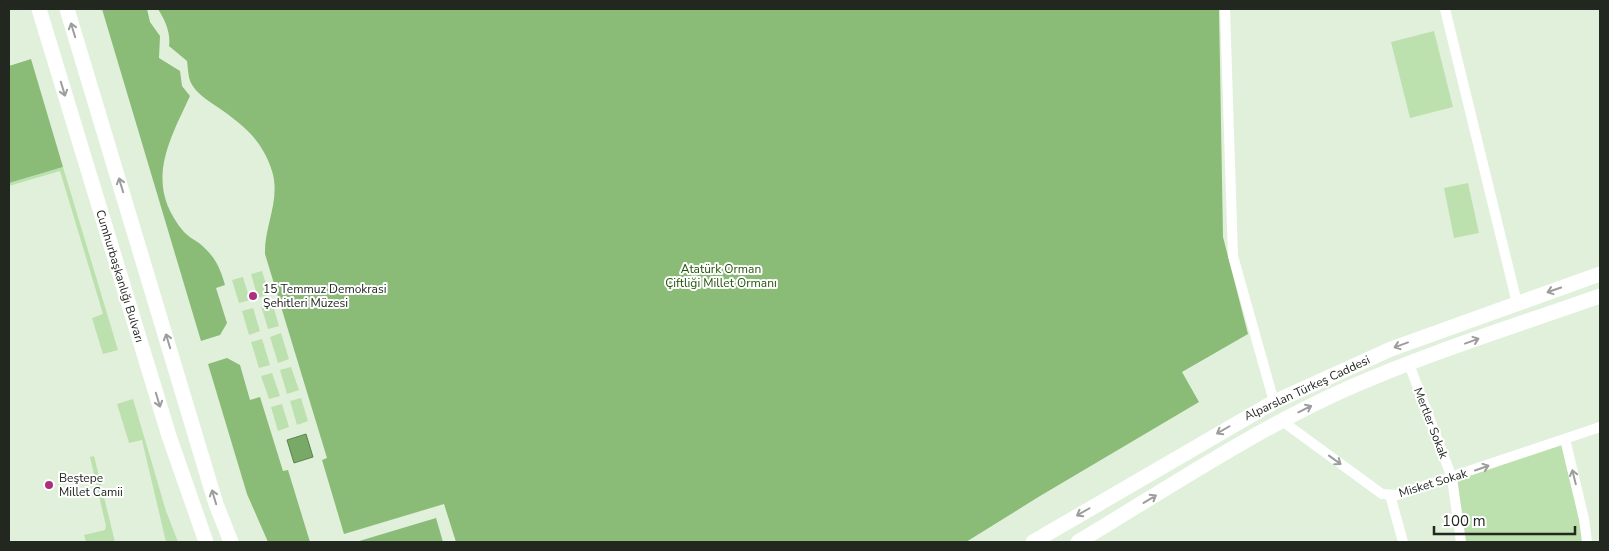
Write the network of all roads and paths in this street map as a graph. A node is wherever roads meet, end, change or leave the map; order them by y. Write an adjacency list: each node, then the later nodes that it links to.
1 (39, 9): 15 (main road, Cumhurbaşkanlığı Bulvarı, one-way to 15)
2 (67, 9): 16 (main road, one-way to 2)
3 (1224, 9): 9 (street)
4 (1446, 9): 7 (street)
5 (1600, 274): 7 (main road, Alparslan Türkeş Caddesi, one-way to 7)
6 (1600, 296): 8 (main road, Alparslan Türkeş Caddesi, one-way to 6)
7 (1517, 303): 9 (main road, Alparslan Türkeş Caddesi, one-way to 9)
8 (1409, 364): 10 (main road, Alparslan Türkeş Caddesi, one-way to 8); 13 (street, Mertler Sokak)
9 (1274, 402): 17 (main road, Alparslan Türkeş Caddesi, one-way to 17)
10 (1282, 421): 14 (street, Misket Sokak, one-way to 14); 18 (main road, Alparslan Türkeş Caddesi, one-way to 10)
11 (1600, 427): 12 (street, Misket Sokak)
12 (1565, 439): 13 (street, Misket Sokak, one-way to 12); 21 (street, one-way to 12)
13 (1452, 478): 14 (street, Misket Sokak); 20 (street, Mertler Sokak)
14 (1390, 495): 19 (street)
15 (206, 542)
16 (231, 542)
17 (1033, 542)
18 (1078, 542)
19 (1403, 542)
20 (1461, 542)
21 (1587, 542)

